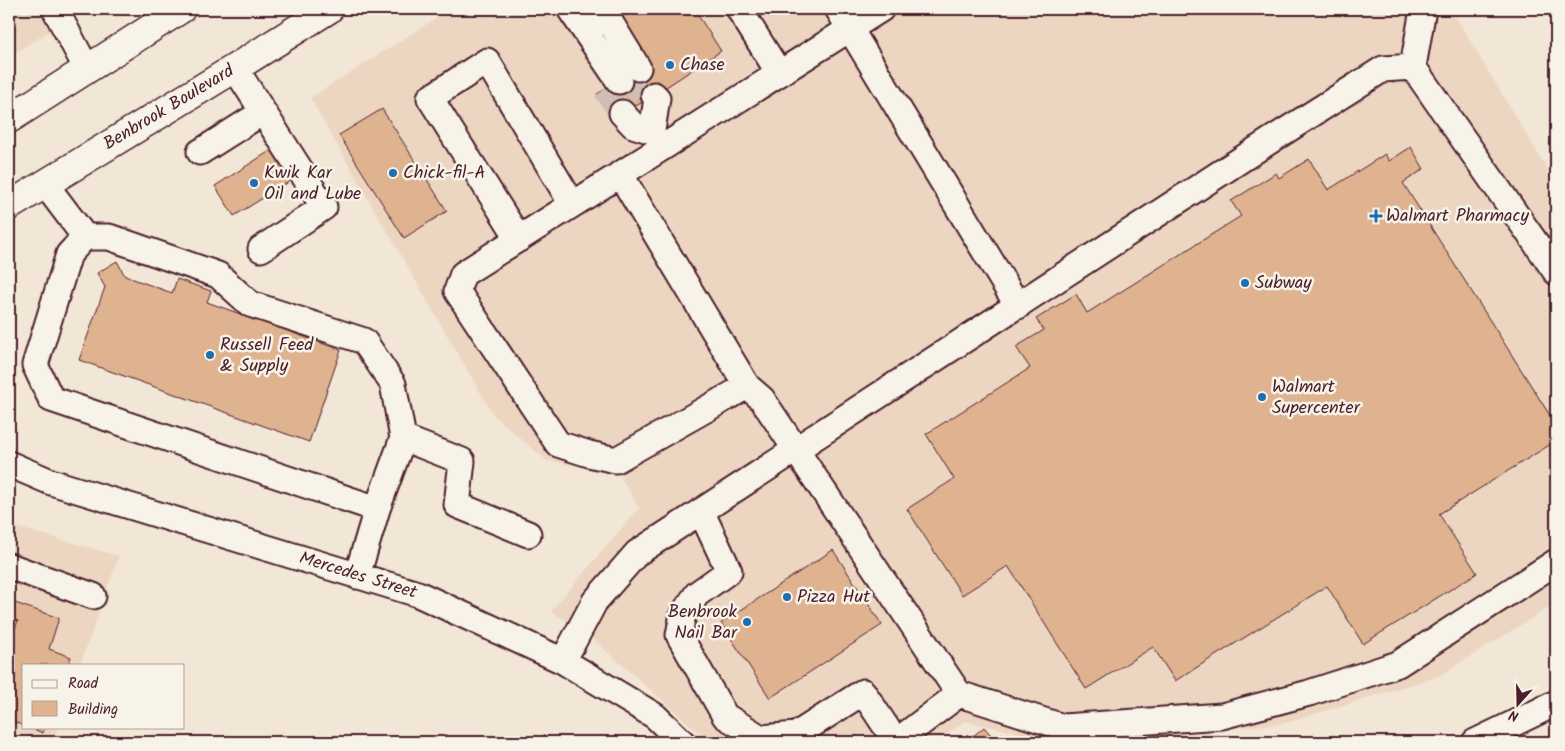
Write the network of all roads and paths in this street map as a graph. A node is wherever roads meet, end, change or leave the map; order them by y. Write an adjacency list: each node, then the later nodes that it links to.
1 (55, 9): 11 (street)
2 (181, 9): 11 (highway)
3 (329, 9): 10 (highway, Benbrook Boulevard)
4 (740, 9): 12 (street)
5 (881, 9): 8 (street)
6 (1423, 9): 9 (street)
7 (582, 18): 13 (street)
8 (844, 19): 12 (street); 25 (street)
9 (1413, 67): 24 (street); 25 (street)
10 (235, 68): 14 (street); 18 (highway, Benbrook Boulevard)
11 (87, 69): 15 (highway)
12 (779, 73): 17 (street)
13 (623, 78)
14 (262, 112): 16 (street); 23 (street)
15 (9, 117)
16 (200, 152)
17 (620, 174): 19 (street); 26 (street)
18 (45, 184): 20 (highway, Benbrook Boulevard); 21 (street)
19 (572, 204): 22 (street); 22 (street)
20 (9, 206)
21 (85, 236): 27 (street); 30 (street)
22 (519, 239): 26 (street)
23 (261, 249)
24 (1556, 272)
25 (1018, 306): 28 (street)
26 (747, 386): 28 (street)
27 (403, 438): 30 (street); 32 (street)
28 (795, 450): 31 (street); 38 (street)
29 (9, 464): 35 (street, Mercedes Street)
30 (377, 510): 35 (street)
31 (701, 511): 37 (street); 41 (street)
32 (528, 534)
33 (1556, 562): 38 (street)
34 (9, 566): 36 (street)
35 (357, 576): 37 (street, Mercedes Street)
36 (92, 596)
37 (562, 661): 40 (street, Mercedes Street)
38 (959, 694): 41 (street)
39 (1556, 703): 42 (street)
40 (682, 742)
41 (896, 742)
42 (1475, 742)

